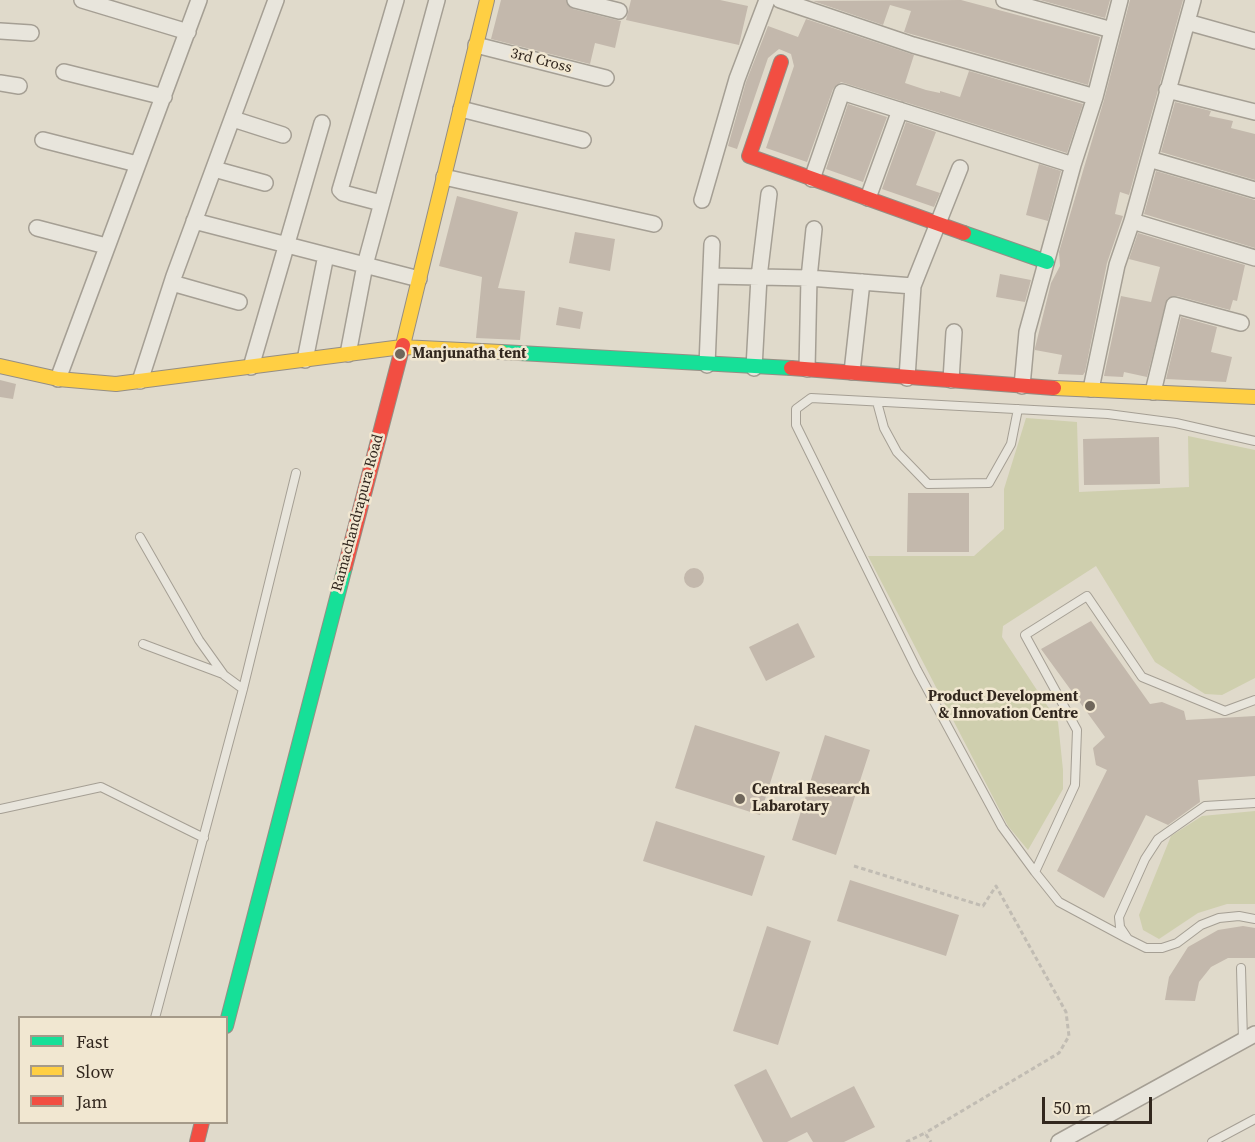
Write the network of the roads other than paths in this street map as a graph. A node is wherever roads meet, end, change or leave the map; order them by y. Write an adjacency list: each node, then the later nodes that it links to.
1 (82, 0): 17 (street)
2 (199, 0): 17 (street)
3 (276, 0): 32 (street)
4 (396, 0): 49 (street)
5 (437, 0): 49 (street)
6 (487, 0): 20 (street, Ramachandrapura Road)
7 (575, 0): 13 (street)
8 (767, 0): 48 (street)
9 (780, 0): 28 (street)
10 (1004, 0): 16 (street)
11 (1120, 0): 16 (street)
12 (1193, 0): 14 (street)
13 (619, 11)
14 (1187, 22): 19 (street); 26 (street)
15 (0, 30): 18 (street)
16 (1112, 30): 28 (street)
17 (189, 32): 27 (street)
18 (31, 33)
19 (1255, 41)
20 (476, 45): 23 (street, 3rd Cross); 29 (street, Ramachandrapura Road)
21 (781, 62): 43 (street)
22 (64, 72): 27 (street)
23 (606, 78)
24 (0, 83): 25 (street)
25 (19, 86)
26 (1167, 90): 31 (street); 37 (street)
27 (164, 97): 38 (street)
28 (1095, 97): 39 (street)
29 (461, 109): 36 (street); 42 (street, Ramachandrapura Road)
30 (900, 110): 39 (street); 43 (street); 47 (street)
31 (1255, 112)
32 (233, 119): 34 (street); 41 (street)
33 (322, 123): 58 (street)
34 (283, 135)
35 (43, 140): 38 (street)
36 (584, 140)
37 (1149, 159): 45 (street); 51 (street)
38 (137, 164): 57 (street)
39 (1073, 165): 61 (street)
40 (960, 168): 52 (street)
41 (214, 169): 44 (street); 50 (street)
42 (444, 177): 53 (street); 66 (street, Ramachandrapura Road)
43 (812, 179): 47 (street)
44 (265, 183)
45 (1255, 190)
46 (769, 194): 64 (street)
47 (868, 198): 52 (street)
48 (702, 200)
49 (381, 203): 62 (street)
50 (194, 221): 58 (street); 68 (street)
51 (1132, 221): 60 (street); 87 (street)
52 (939, 223): 61 (street); 69 (street)
53 (654, 224)
54 (37, 228): 57 (street)
55 (814, 229): 65 (street)
56 (712, 244): 63 (street)
57 (106, 246): 83 (street)
58 (286, 246): 59 (street); 78 (street)
59 (326, 255): 62 (street); 75 (street)
60 (1255, 258)
61 (1047, 262): 86 (street)
62 (365, 265): 66 (street); 74 (street)
63 (711, 276): 64 (street); 76 (street)
64 (759, 277): 65 (street); 79 (street)
65 (809, 278): 67 (street); 80 (street)
66 (418, 279): 73 (street, Ramachandrapura Road)
67 (862, 282): 69 (street); 81 (street)
68 (172, 283): 70 (street); 85 (street)
69 (912, 286): 82 (street)
70 (239, 302)
71 (1241, 324): 88 (street)
72 (954, 332): 84 (street)
73 (402, 347): 74 (street); 76 (street); 107 (street, Ramachandrapura Road)
74 (348, 354): 75 (street)
75 (305, 360): 78 (street)
76 (707, 365): 79 (street)
77 (0, 366): 83 (street)
78 (251, 367): 85 (street)
79 (754, 368): 80 (street)
80 (807, 369): 81 (street)
81 (852, 372): 82 (street)
82 (907, 378): 84 (street)
83 (58, 379): 85 (street)
84 (951, 380): 86 (street)
85 (140, 381)
86 (1022, 386): 87 (street)
87 (1091, 389): 88 (street)
88 (1153, 392): 89 (street)
89 (1255, 397)
90 (877, 402): 91 (lane); 91 (lane); 102 (lane)
91 (1018, 409): 92 (lane)
92 (1255, 441)
93 (296, 473): 97 (lane)
94 (140, 537): 96 (lane)
95 (143, 644): 96 (lane)
96 (224, 675): 97 (lane)
97 (243, 689): 101 (lane)
98 (1255, 700): 102 (lane)
99 (1255, 803): 104 (lane)
100 (0, 810): 101 (lane)
101 (204, 838): 106 (lane)
102 (1035, 872): 104 (lane)
103 (1255, 919): 104 (lane)
104 (1128, 939)
105 (1241, 968): 108 (lane)
106 (155, 1016)
107 (228, 1018)
108 (1249, 1037): 112 (street)
109 (1255, 1119): 113 (lane)
110 (202, 1124): 111 (street)
111 (197, 1142)
112 (1059, 1142)
113 (1212, 1142)

